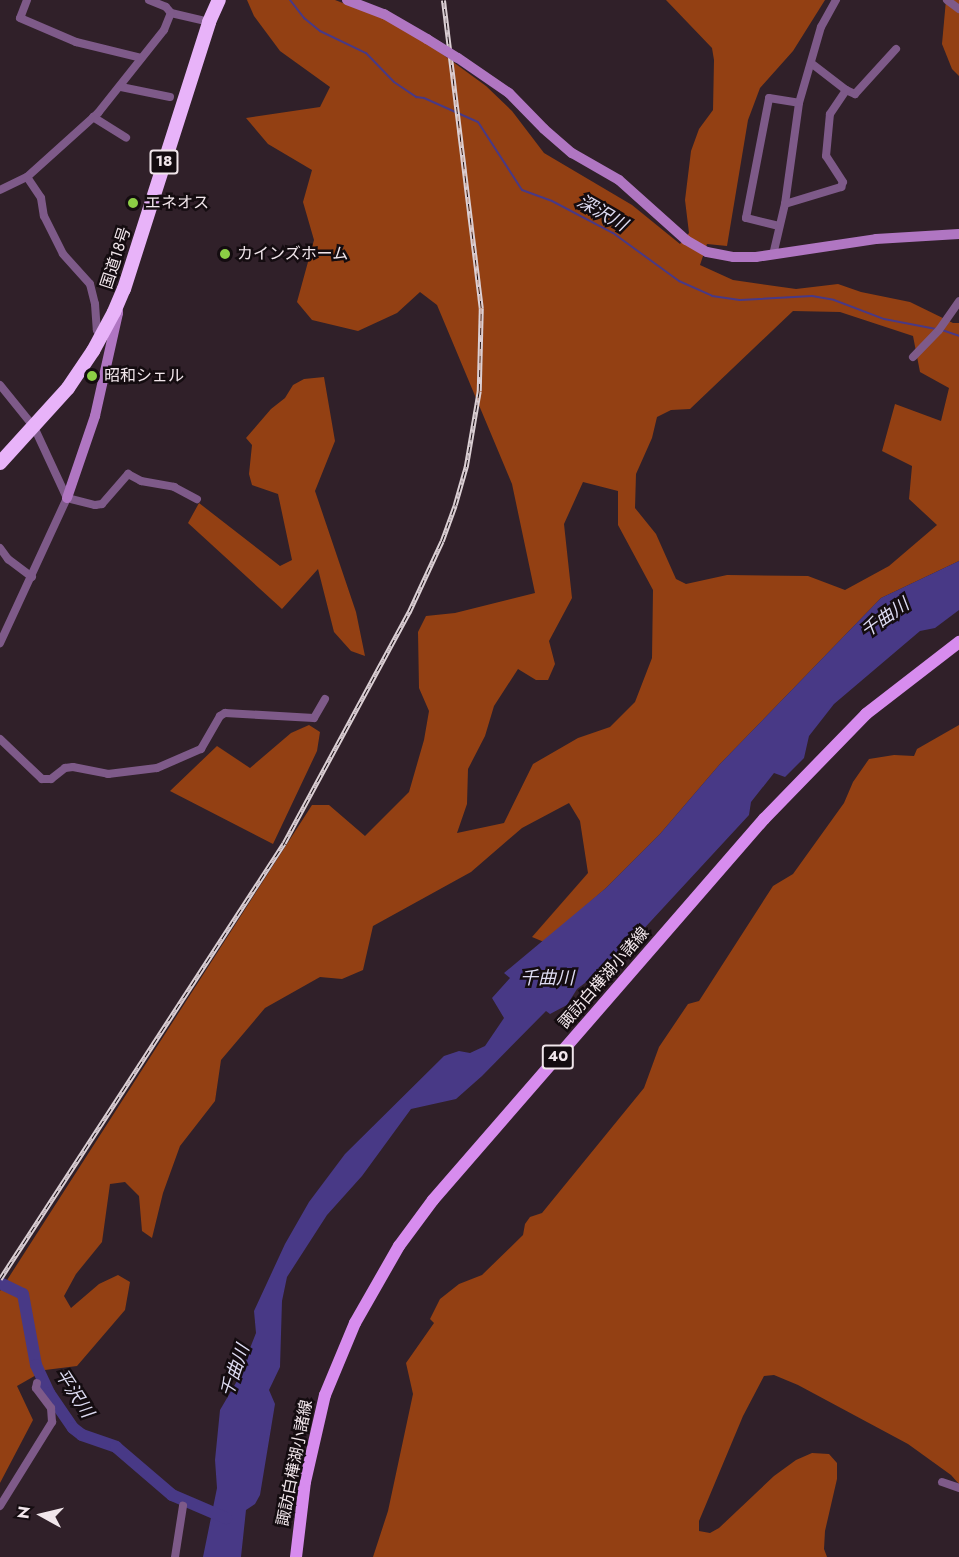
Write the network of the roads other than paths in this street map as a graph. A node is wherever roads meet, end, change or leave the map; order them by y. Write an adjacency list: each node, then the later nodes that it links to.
1 (27, 0): 11 (street)
2 (149, 0): 7 (street)
3 (219, 0): 9 (highway, 国道18号 / 18)
4 (347, 0): 24 (street, bridge)
5 (836, 0): 12 (street)
6 (947, 0): 8 (street)
7 (167, 7): 9 (street); 11 (street)
8 (959, 9)
9 (210, 20): 26 (highway, 国道18号 / 18)
10 (896, 49): 14 (street)
11 (141, 58): 13 (street)
12 (811, 63): 14 (street); 16 (street)
13 (121, 87): 15 (street); 17 (street)
14 (846, 90): 21 (street)
15 (170, 97)
16 (799, 103): 21 (street); 22 (street)
17 (93, 117): 18 (street); 19 (street)
18 (126, 138)
19 (27, 177): 20 (street); 27 (street)
20 (0, 190)
21 (785, 204): 22 (street)
22 (779, 226): 24 (street)
23 (959, 234): 24 (street)
24 (773, 255)
25 (959, 301): 29 (street)
26 (117, 306): 27 (highway, 国道18号 / 18); 28 (street)
27 (101, 337): 28 (street); 31 (highway, 国道18号 / 18)
28 (110, 350): 33 (street)
29 (914, 357)
30 (0, 385): 31 (street)
31 (34, 427): 32 (highway, 国道18号 / 18); 33 (street)
32 (0, 463)
33 (67, 498): 34 (street); 36 (street)
34 (197, 499)
35 (0, 548): 36 (street)
36 (32, 577): 38 (street)
37 (959, 642): 47 (main road, 諏訪白樺湖小諸線 / 40)
38 (0, 643)
39 (325, 699): 40 (street)
40 (0, 739)
41 (37, 1383): 44 (street)
42 (942, 1482): 43 (street)
43 (959, 1488)
44 (0, 1506)
45 (183, 1506): 46 (street)
46 (175, 1557)
47 (296, 1557)

